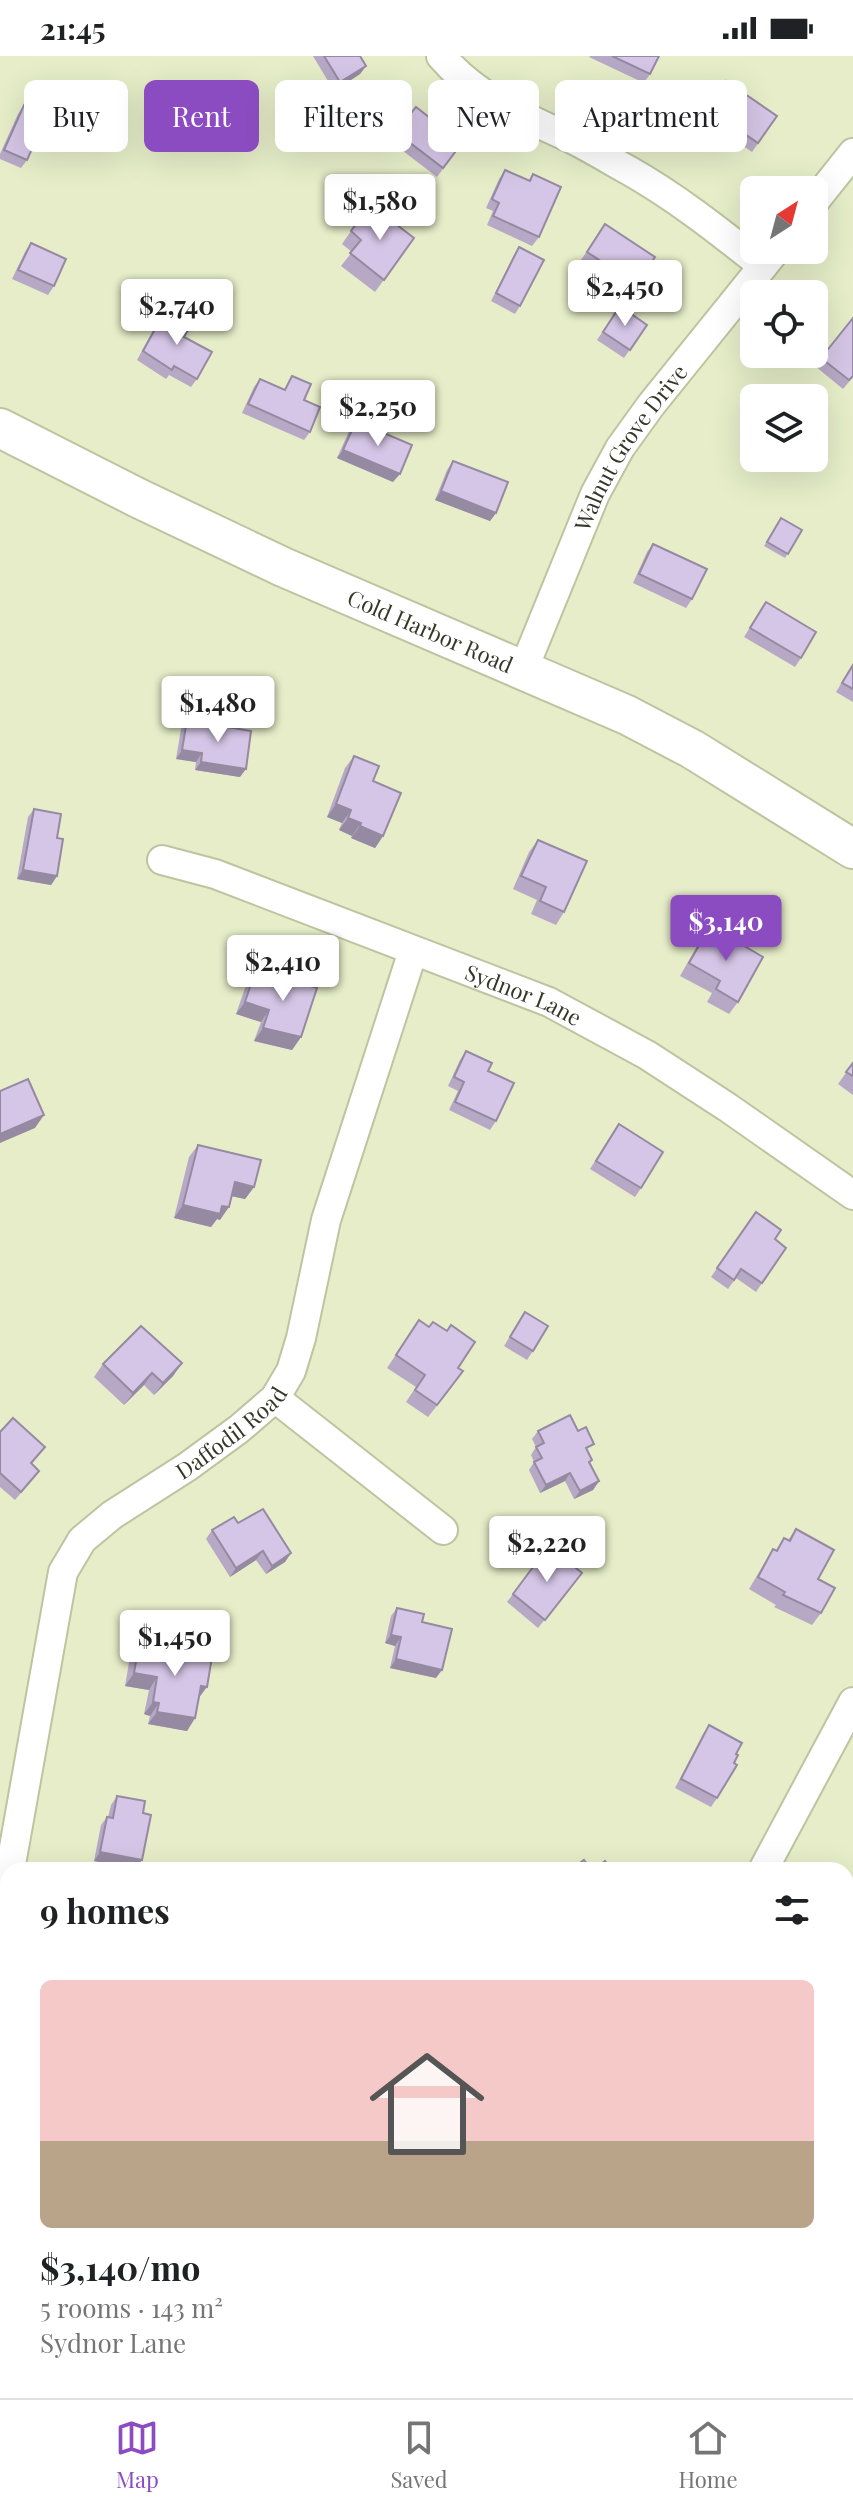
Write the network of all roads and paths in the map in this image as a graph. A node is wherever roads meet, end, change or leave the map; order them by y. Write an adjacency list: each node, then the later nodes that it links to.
1 (441, 56): 4 (street)
2 (853, 153): 3 (street)
3 (828, 184)
4 (740, 241)
5 (764, 264): 7 (street, Walnut Grove Drive)
6 (3, 435): 7 (main road, Cold Harbor Road)
7 (524, 668): 8 (main road, Cold Harbor Road)
8 (853, 849)
9 (162, 860): 10 (street, Sydnor Lane)
10 (413, 951): 11 (street, Sydnor Lane); 12 (street, Daffodil Road)
11 (853, 1195)
12 (275, 1398): 13 (street); 15 (street, Daffodil Road)
13 (443, 1530)
14 (853, 1702): 16 (street)
15 (11, 1862)
16 (767, 1862)

